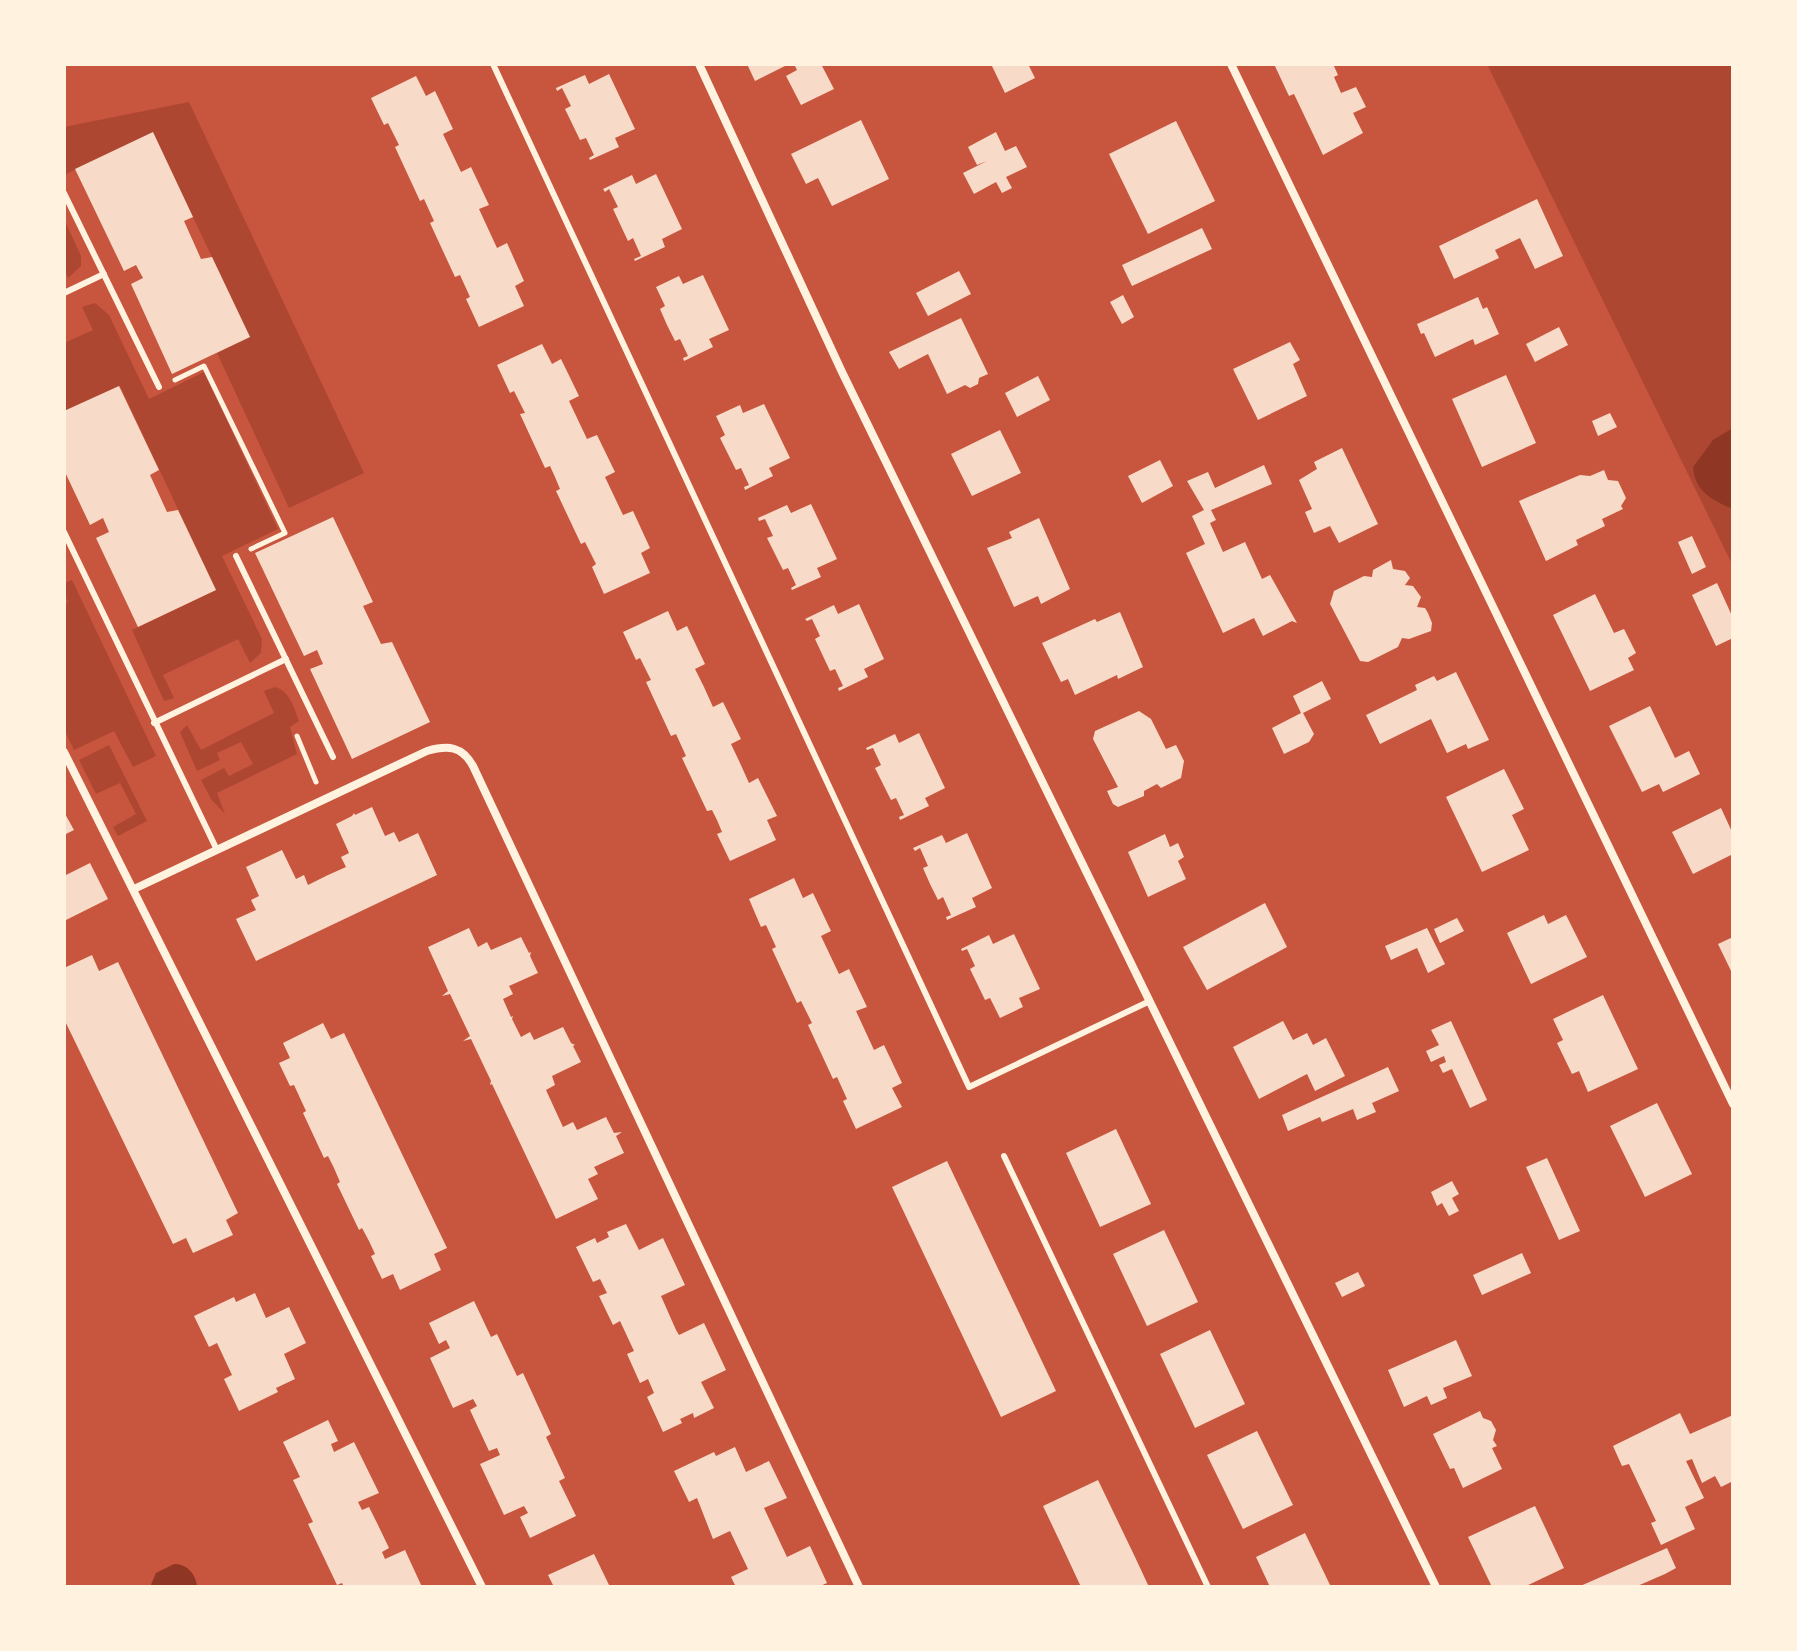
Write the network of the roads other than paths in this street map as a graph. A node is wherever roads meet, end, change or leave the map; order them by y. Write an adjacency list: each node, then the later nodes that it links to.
1 (493, 64): 16 (lane)
2 (699, 64): 16 (street)
3 (1231, 64): 17 (street)
4 (64, 193): 5 (lane)
5 (104, 274): 6 (lane); 7 (lane)
6 (64, 293)
7 (159, 387)
8 (64, 532): 11 (lane)
9 (236, 556): 10 (lane)
10 (286, 659): 11 (lane); 13 (lane)
11 (154, 723): 14 (lane)
12 (64, 752): 15 (street)
13 (333, 757)
14 (217, 850): 15 (street); 20 (street)
15 (134, 889): 19 (street)
16 (1150, 1001): 22 (street)
17 (1733, 1104)
18 (1004, 1156): 21 (lane)
19 (482, 1587)
20 (859, 1587)
21 (1208, 1587)
22 (1436, 1587)

